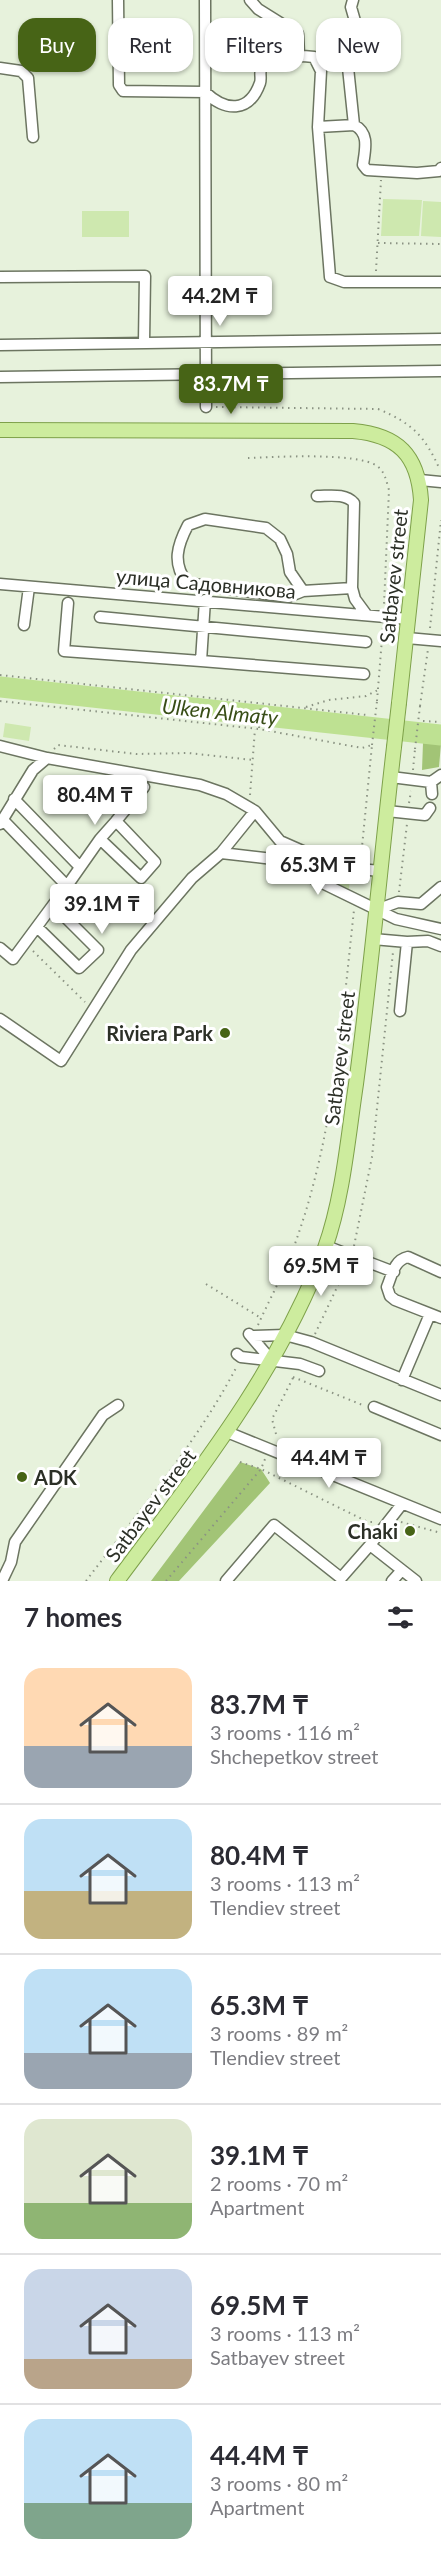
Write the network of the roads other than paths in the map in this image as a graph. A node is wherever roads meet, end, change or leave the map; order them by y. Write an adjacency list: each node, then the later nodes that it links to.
1 (118, 0): 12 (street)
2 (205, 0): 12 (street)
3 (250, 0): 5 (street)
4 (353, 0): 6 (street)
5 (272, 18)
6 (354, 18)
7 (304, 56): 8 (street)
8 (314, 57): 14 (street)
9 (0, 68): 15 (street)
10 (260, 72): 12 (street)
11 (348, 72): 13 (street)
12 (205, 92): 21 (street)
13 (354, 125): 14 (street); 16 (street)
14 (318, 127): 18 (street)
15 (33, 137)
16 (441, 168)
17 (0, 277): 20 (street)
18 (441, 282)
19 (441, 339): 21 (street)
20 (144, 342): 21 (street); 22 (street)
21 (205, 342): 24 (street)
22 (0, 345)
23 (441, 371): 24 (street)
24 (205, 374): 25 (street); 26 (street)
25 (0, 377)
26 (206, 407)
27 (0, 430): 28 (main road)
28 (420, 480): 29 (street); 39 (main road, Satbayev street)
29 (441, 482)
30 (317, 496): 33 (street)
31 (0, 584): 32 (street, улица Садовникова)
32 (29, 587): 35 (street, улица Садовникова); 40 (street)
33 (352, 588): 34 (street); 37 (street)
34 (303, 591): 34 (street)
35 (205, 600): 37 (street, улица Садовникова); 41 (street)
36 (68, 603): 45 (street)
37 (366, 614): 39 (street, улица Садовникова)
38 (100, 617): 41 (street)
39 (410, 619): 42 (main road, Satbayev street)
40 (24, 625)
41 (204, 626): 44 (street); 45 (street)
42 (407, 638): 43 (street); 50 (main road, Satbayev street, bridge)
43 (441, 641)
44 (366, 642)
45 (201, 661): 46 (street)
46 (364, 674)
47 (0, 746): 48 (street)
48 (47, 758): 52 (street); 54 (street)
49 (441, 775): 50 (street)
50 (391, 777): 55 (main road, Satbayev street)
51 (144, 787): 57 (street)
52 (14, 799): 56 (street); 62 (street)
53 (430, 808): 55 (street)
54 (252, 809): 59 (street); 60 (street)
55 (387, 811): 63 (main road, Satbayev street)
56 (1, 821): 64 (street)
57 (116, 821): 58 (street); 58 (street)
58 (100, 839): 62 (street)
59 (280, 841): 61 (street); 63 (street)
60 (221, 853): 61 (street); 75 (street)
61 (273, 859): 67 (street)
62 (80, 867): 64 (street)
63 (380, 871): 67 (main road, Satbayev street)
64 (67, 886): 66 (street)
65 (441, 887): 67 (street)
66 (53, 905): 68 (street); 68 (street)
67 (376, 910): 69 (street); 70 (main road, Satbayev street)
68 (37, 927): 73 (street)
69 (441, 929)
70 (373, 939): 71 (street); 76 (main road, Satbayev street)
71 (407, 942): 72 (street); 74 (street)
72 (441, 946)
73 (0, 948)
74 (400, 1011)
75 (0, 1019)
76 (326, 1246): 77 (street); 80 (main road, Satbayev street)
77 (394, 1272): 78 (street); 79 (street)
78 (441, 1272)
79 (436, 1316): 84 (street)
80 (285, 1335): 82 (main road, Satbayev street); 82 (street); 84 (street)
81 (239, 1355): 82 (street)
82 (272, 1361): 83 (street); 88 (main road, Satbayev street)
83 (319, 1371)
84 (402, 1380): 85 (street)
85 (441, 1395)
86 (118, 1405): 94 (street)
87 (374, 1407): 89 (street)
88 (227, 1432): 90 (street); 95 (main road, Satbayev street)
89 (441, 1435)
90 (402, 1504): 91 (street); 92 (street)
91 (441, 1519)
92 (370, 1545): 93 (street); 96 (street)
93 (402, 1570): 97 (street); 98 (street)
94 (6, 1579)
95 (117, 1581)
96 (226, 1581)
97 (392, 1581)
98 (416, 1581)

